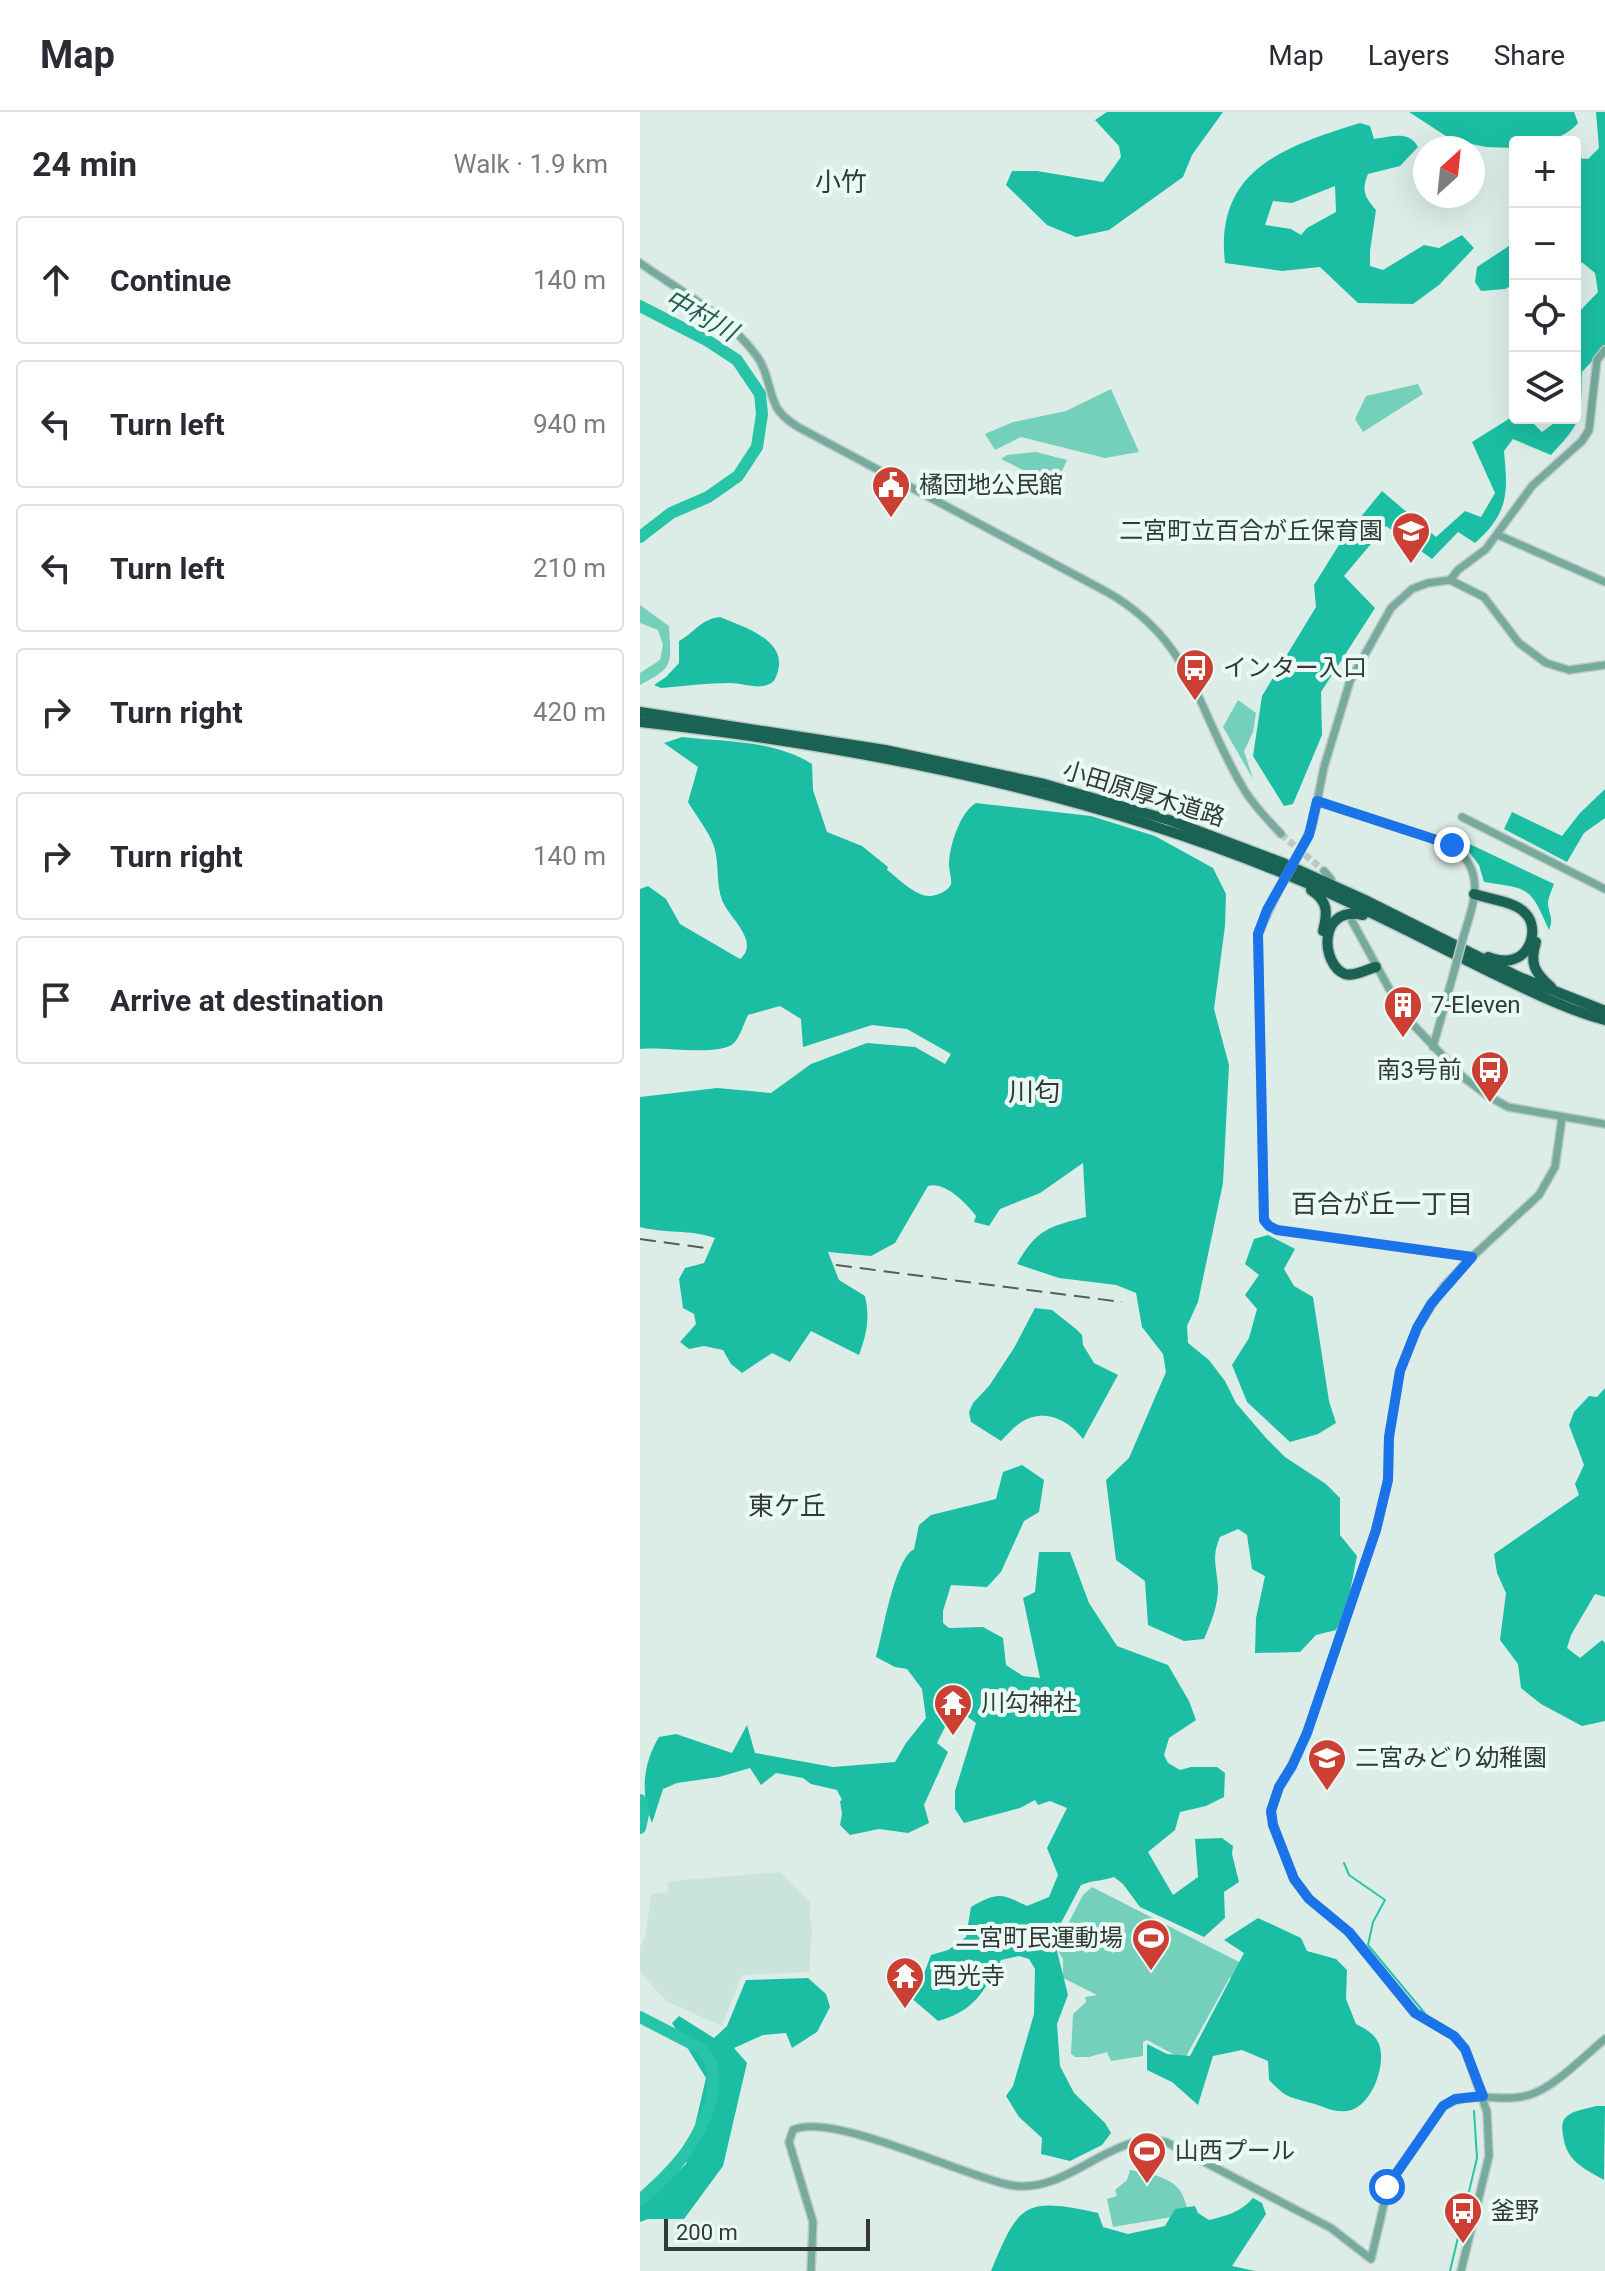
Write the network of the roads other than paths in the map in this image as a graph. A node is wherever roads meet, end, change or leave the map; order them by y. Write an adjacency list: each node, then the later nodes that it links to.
1 (640, 263): 12 (street)
2 (1605, 350): 3 (street)
3 (1498, 535): 4 (street); 5 (street)
4 (1450, 580): 6 (street); 10 (street)
5 (1605, 582)
6 (1605, 665)
7 (640, 712): 8 (highway, 小田原厚木道路)
8 (654, 718): 9 (highway, 小田原厚木道路); 14 (highway, 小田原厚木道路); 20 (highway, 小田原厚木道路)
9 (640, 722)
10 (1317, 801): 17 (street); 28 (street, bridge)
11 (1462, 817): 16 (street)
12 (1281, 834)
13 (1324, 871): 15 (street)
14 (1294, 877): 19 (highway, 小田原厚木道路); 21 (highway)
15 (1331, 879)
16 (1605, 889)
17 (1474, 894): 20 (highway); 22 (highway); 25 (street, bridge)
18 (1352, 921): 21 (street)
19 (1427, 941): 21 (highway); 24 (highway, 小田原厚木道路)
20 (1468, 952): 22 (highway, 小田原厚木道路)
21 (1376, 967): 25 (street)
22 (1560, 995): 23 (highway, 小田原厚木道路)
23 (1605, 1011)
24 (1605, 1020)
25 (1433, 1047): 26 (street)
26 (1562, 1118): 27 (street); 28 (street)
27 (1605, 1124)
28 (1472, 1257): 30 (street)
29 (1605, 2039): 30 (street)
30 (1483, 2096): 31 (street); 34 (street)
31 (1371, 2259): 32 (street); 33 (street)
32 (811, 2271)
33 (1370, 2271)
34 (1461, 2271)

